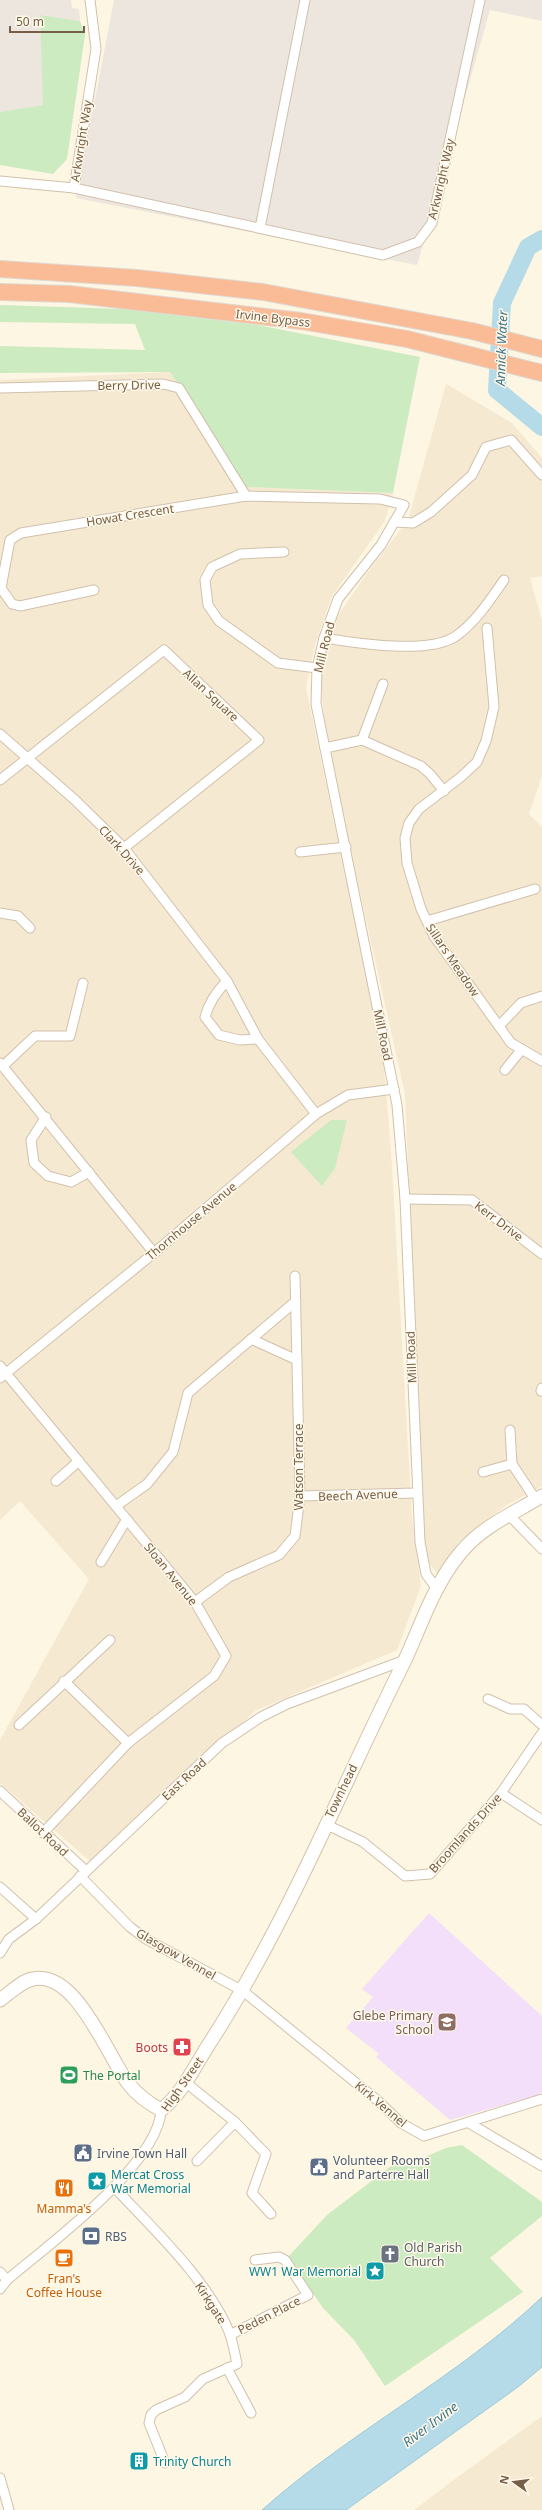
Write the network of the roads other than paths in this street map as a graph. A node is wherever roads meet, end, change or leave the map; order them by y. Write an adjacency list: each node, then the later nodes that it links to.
1 (90, 0): 5 (street, Arkwright Way)
2 (305, 0): 6 (street)
3 (480, 0): 6 (street, Arkwright Way)
4 (0, 182): 5 (street)
5 (74, 188): 6 (street, Arkwright Way)
6 (260, 228)
7 (0, 269): 9 (highway, Irvine Bypass)
8 (0, 292): 10 (highway, Irvine Bypass)
9 (539, 348)
10 (536, 371)
11 (0, 388): 13 (street, Berry Drive)
12 (542, 475): 15 (street)
13 (246, 496): 14 (street, Howat Crescent); 18 (street, Howat Crescent)
14 (404, 505): 15 (street, Mill Road)
15 (394, 522): 20 (street, Mill Road)
16 (284, 552): 21 (street)
17 (504, 580): 20 (street)
18 (94, 590)
19 (487, 628): 28 (street, Sillars Meadow)
20 (324, 638): 21 (street, Mill Road)
21 (317, 668): 25 (street, Mill Road)
22 (383, 684): 24 (street)
23 (0, 734): 26 (street, Clark Drive)
24 (362, 740): 25 (street); 28 (street)
25 (325, 748): 29 (street, Mill Road)
26 (28, 757): 27 (street); 30 (street, Clark Drive); 30 (street, Allan Square)
27 (0, 780)
28 (444, 791): 34 (street, Sillars Meadow)
29 (346, 846): 31 (street); 45 (street, Mill Road)
30 (124, 848): 36 (street, Clark Drive)
31 (300, 852)
32 (535, 889): 34 (street)
33 (0, 913): 35 (street)
34 (427, 921): 39 (street, Sillars Meadow)
35 (30, 928)
36 (227, 981): 40 (street, Clark Drive); 40 (street)
37 (83, 983): 43 (street)
38 (542, 996): 39 (street)
39 (499, 1026): 41 (street, Sillars Meadow)
40 (258, 1039): 46 (street, Clark Drive)
41 (522, 1049): 42 (street, Sillars Meadow); 44 (street)
42 (542, 1061)
43 (2, 1065): 47 (street)
44 (505, 1070)
45 (394, 1089): 46 (street, Thornhouse Avenue); 49 (street, Mill Road)
46 (316, 1114): 50 (street, Thornhouse Avenue)
47 (46, 1117): 48 (street); 48 (street)
48 (89, 1172): 50 (street)
49 (405, 1199): 51 (street, Kerr Drive); 62 (street, Mill Road)
50 (154, 1253): 56 (street, Thornhouse Avenue)
51 (542, 1254)
52 (295, 1276): 53 (street, Watson Terrace)
53 (296, 1301): 54 (street); 55 (street, Watson Terrace)
54 (251, 1339): 55 (street); 65 (street)
55 (297, 1360): 63 (street, Watson Terrace)
56 (2, 1373): 58 (street, Sloan Avenue)
57 (510, 1430): 59 (street)
58 (79, 1461): 61 (street); 65 (street, Sloan Avenue)
59 (512, 1464): 60 (street); 64 (street)
60 (483, 1472)
61 (56, 1481)
62 (416, 1493): 63 (street, Beech Avenue); 70 (street, Mill Road)
63 (300, 1496): 71 (street, Watson Terrace)
64 (539, 1498): 66 (main road, Townhead)
65 (116, 1506): 67 (street, Sloan Avenue)
66 (508, 1514): 68 (street); 70 (main road, Townhead)
67 (127, 1519): 69 (street); 71 (street, Sloan Avenue)
68 (542, 1549)
69 (101, 1562)
70 (437, 1589): 73 (main road, Townhead)
71 (195, 1602): 79 (street, Sloan Avenue)
72 (110, 1640): 74 (street)
73 (406, 1660): 83 (main road, Townhead); 85 (street, East Road)
74 (64, 1682): 76 (street); 79 (street)
75 (488, 1699): 77 (street)
76 (19, 1725)
77 (542, 1725)
78 (542, 1733): 81 (street, Broomlands Drive)
79 (128, 1743): 84 (street, Sloan Avenue)
80 (0, 1791): 84 (street, Ballot Road)
81 (502, 1793): 82 (street); 83 (street, Broomlands Drive)
82 (542, 1820)
83 (325, 1824): 89 (main road, Townhead)
84 (43, 1833): 85 (street, Ballot Road)
85 (83, 1874): 87 (street, East Road); 89 (street, Glasgow Vennel)
86 (0, 1887): 87 (street)
87 (36, 1919): 88 (street, East Road)
88 (0, 1953)
89 (243, 1991): 91 (main road, High Street); 95 (street, Kirk Vennel)
90 (0, 2000): 93 (main road)
91 (185, 2082): 93 (main road, High Street); 94 (street)
92 (542, 2099): 95 (street, Kirk Vennel)
93 (161, 2110): 98 (street, High Street)
94 (235, 2122): 96 (street); 99 (street)
95 (469, 2123): 97 (street)
96 (197, 2161)
97 (542, 2166)
98 (115, 2188): 102 (street, High Street); 104 (street, Kirkgate)
99 (271, 2214)
100 (255, 2260): 104 (street, Peden Place)
101 (0, 2272): 102 (street)
102 (7, 2280): 103 (street, High Street)
103 (0, 2290)
104 (230, 2335): 105 (street, Kirkgate)
105 (228, 2368): 106 (street); 107 (street)
106 (251, 2413)
107 (165, 2463)
108 (0, 2478): 109 (street)
109 (9, 2510)

